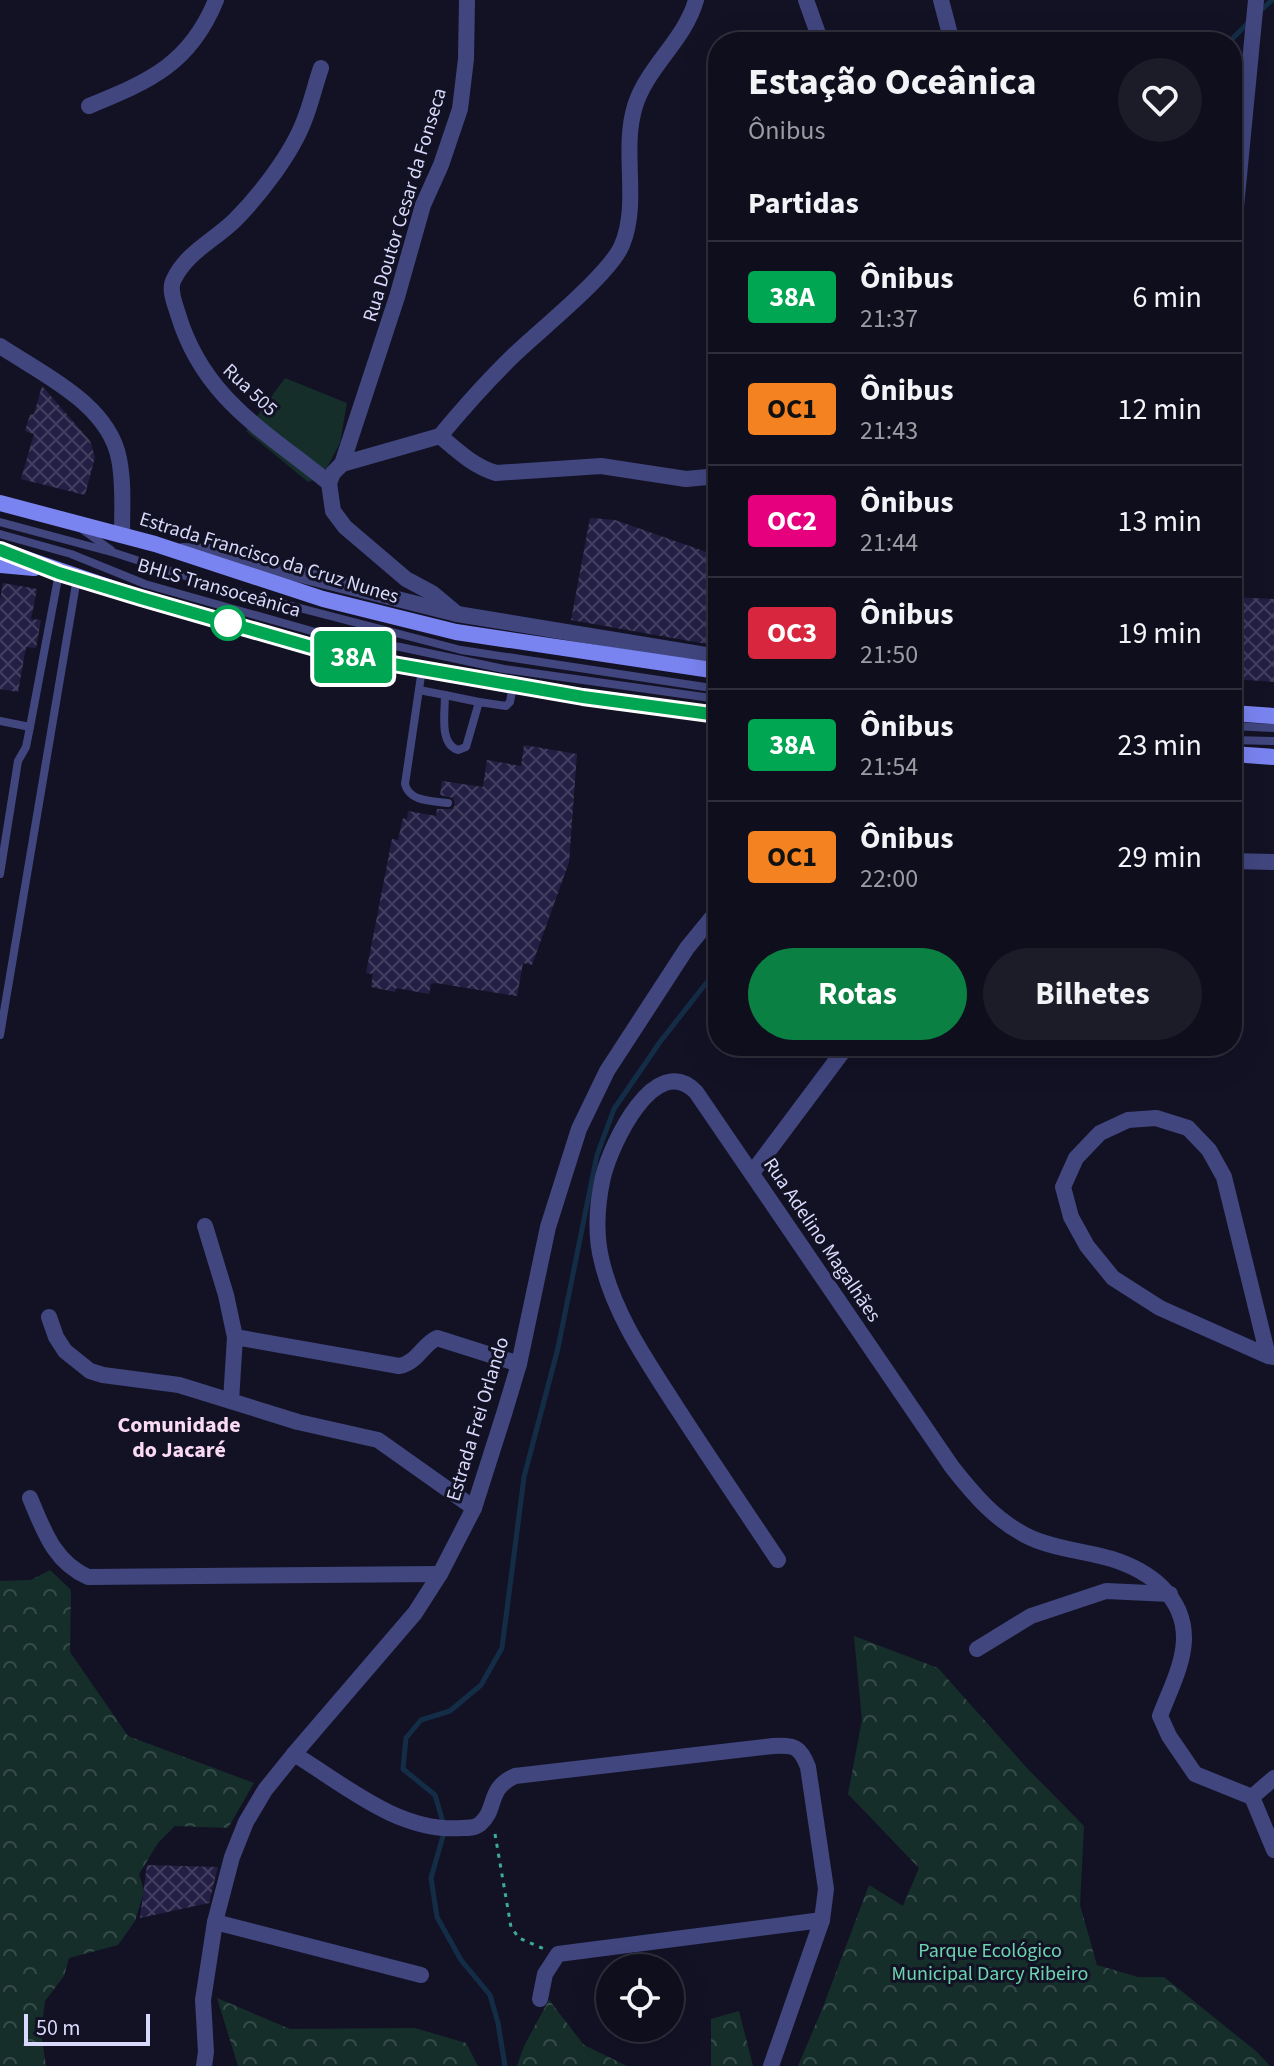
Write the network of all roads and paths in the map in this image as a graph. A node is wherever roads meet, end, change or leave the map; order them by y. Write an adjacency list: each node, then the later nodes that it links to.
1 (216, 0): 10 (street)
2 (467, 0): 14 (street, Rua Doutor Cesar da Fonseca)
3 (696, 0): 13 (street)
4 (806, 0): 7 (street)
5 (941, 0): 8 (street)
6 (1256, 0): 11 (street)
7 (817, 32)
8 (949, 32)
9 (321, 68): 16 (street, Rua 505)
10 (89, 106)
11 (1242, 145)
12 (0, 346): 21 (street)
13 (440, 436): 14 (street); 15 (street)
14 (342, 464): 16 (street, Rua Doutor Cesar da Fonseca)
15 (708, 477)
16 (329, 483): 30 (street)
17 (0, 503): 19 (main road, Estrada Francisco da Cruz Nunes)
18 (0, 522): 26 (lane, BHLS Transoceânica)
19 (75, 524): 21 (main road, Estrada Francisco da Cruz Nunes); 26 (lane)
20 (0, 534): 22 (lane, BHLS Transoceânica)
21 (122, 535): 25 (main road, Estrada Francisco da Cruz Nunes)
22 (28, 541): 23 (lane); 38 (lane, BHLS Transoceânica)
23 (0, 542)
24 (0, 550): 28 (main road)
25 (177, 551): 30 (street); 33 (main road, Estrada Francisco da Cruz Nunes)
26 (115, 553): 35 (lane, BHLS Transoceânica)
27 (0, 565): 28 (main road)
28 (54, 571): 29 (main road); 45 (lane)
29 (77, 578): 32 (main road); 56 (lane)
30 (457, 614): 31 (street)
31 (708, 655)
32 (422, 668): 34 (main road); 36 (lane)
33 (708, 669)
34 (513, 685): 39 (lane); 40 (main road)
35 (708, 687)
36 (419, 690): 37 (lane); 51 (lane)
37 (445, 695): 39 (lane); 39 (lane)
38 (708, 698)
39 (479, 702)
40 (708, 714)
41 (1242, 714): 42 (main road)
42 (1274, 716)
43 (0, 721): 45 (lane)
44 (1242, 726): 46 (lane)
45 (30, 727): 54 (lane)
46 (1274, 728)
47 (1242, 740): 48 (lane)
48 (1274, 741)
49 (1242, 755): 50 (main road)
50 (1274, 757)
51 (448, 803)
52 (1242, 861): 53 (street)
53 (1274, 862)
54 (0, 874)
55 (708, 922): 63 (street, Estrada Frei Orlando)
56 (0, 1035)
57 (840, 1056): 58 (street)
58 (752, 1173): 67 (street, Rua Adelino Magalhães); 69 (street, Rua Adelino Magalhães)
59 (205, 1226): 61 (street)
60 (49, 1317): 64 (street)
61 (235, 1337): 63 (street); 64 (street)
62 (1271, 1356): 62 (street)
63 (519, 1364): 66 (street, Estrada Frei Orlando)
64 (231, 1401): 66 (street)
65 (30, 1498): 68 (street)
66 (474, 1508): 68 (street, Estrada Frei Orlando)
67 (778, 1560)
68 (440, 1574): 71 (street, Estrada Frei Orlando)
69 (1170, 1594): 70 (street); 73 (street)
70 (977, 1649)
71 (294, 1754): 74 (street); 77 (street, Estrada Frei Orlando)
72 (1274, 1778): 73 (street)
73 (1252, 1797): 75 (street)
74 (491, 1806): 76 (street); 78 (path)
75 (1274, 1850)
76 (822, 1920): 78 (street); 82 (street)
77 (215, 1922): 79 (street); 81 (street, Estrada Frei Orlando)
78 (558, 1954): 80 (street)
79 (421, 1975)
80 (540, 1999)
81 (207, 2061)
82 (771, 2066)

